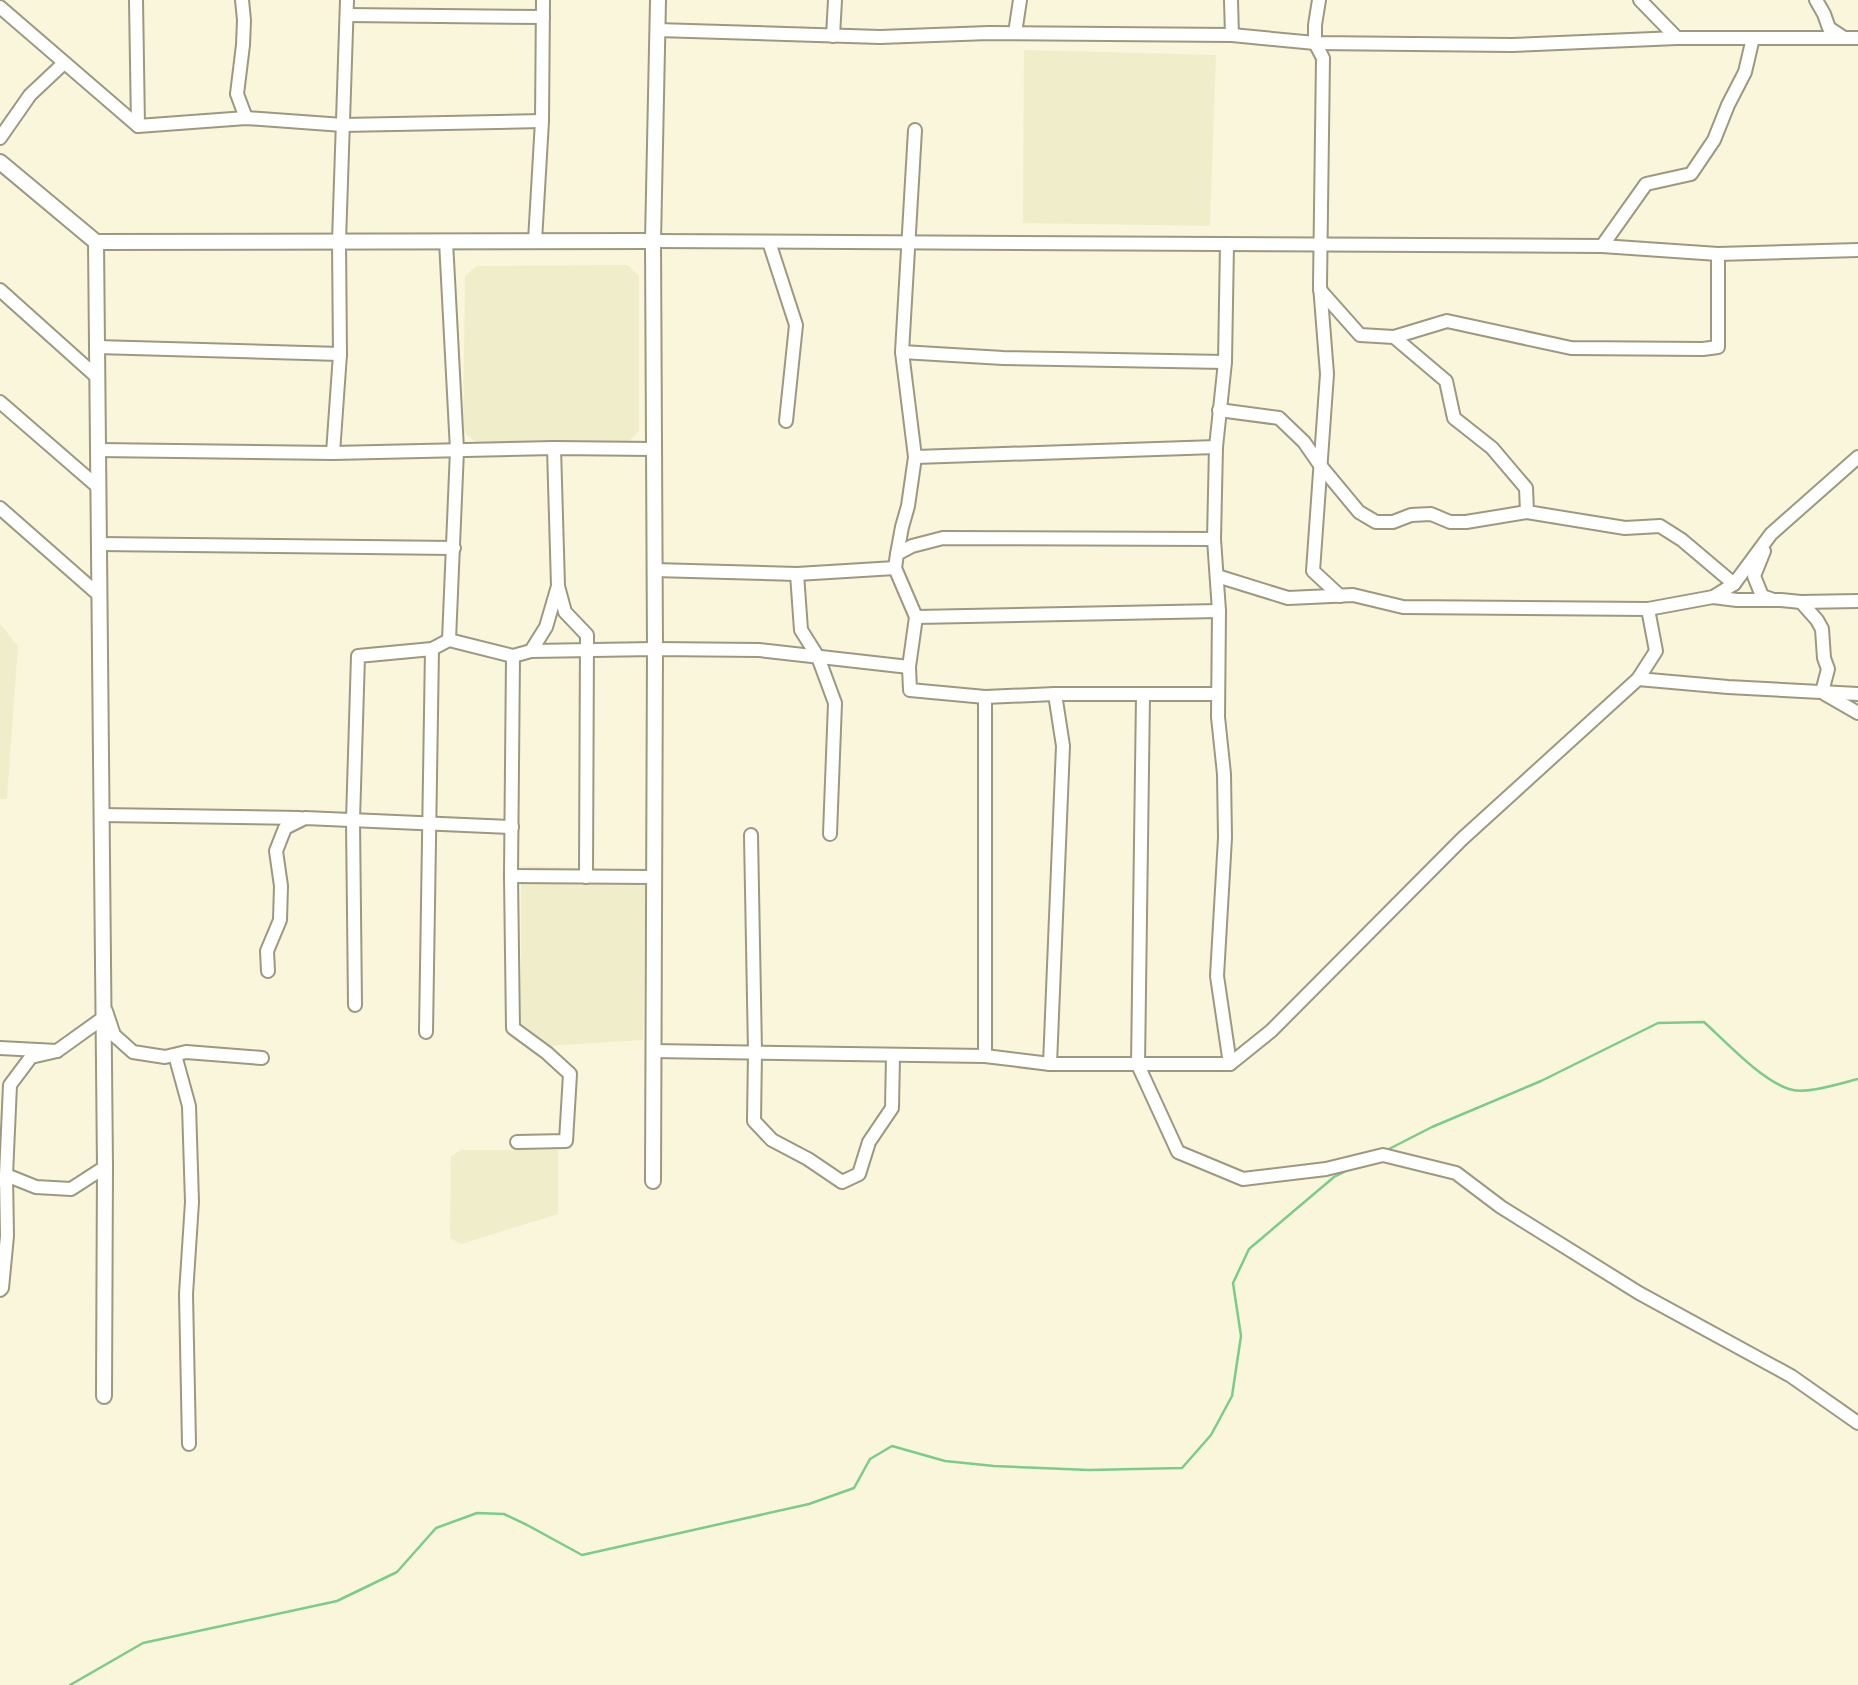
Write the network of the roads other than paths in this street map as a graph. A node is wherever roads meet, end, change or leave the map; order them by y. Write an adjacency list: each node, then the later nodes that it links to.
1 (136, 0): 28 (street)
2 (242, 0): 25 (street)
3 (347, 0): 13 (street)
4 (543, 0): 14 (street)
5 (658, 0): 15 (street)
6 (835, 0): 18 (street)
7 (1020, 0): 16 (street)
8 (1231, 0): 17 (street)
9 (1319, 0): 23 (street)
10 (1640, 0): 20 (street)
11 (1816, 0): 19 (street)
12 (0, 7): 24 (street)
13 (347, 15): 14 (street); 27 (street)
14 (543, 17): 26 (street)
15 (657, 30): 18 (street); 32 (street)
16 (1015, 33): 17 (street); 18 (street)
17 (1232, 35): 23 (street)
18 (834, 36)
19 (1844, 37): 21 (street); 22 (street)
20 (1677, 38): 21 (street); 23 (street)
21 (1753, 38): 41 (street)
22 (1858, 38)
23 (1315, 43): 40 (street)
24 (64, 63): 28 (street); 30 (street)
25 (246, 118): 27 (street); 28 (street)
26 (542, 121): 27 (street); 36 (street)
27 (343, 125): 34 (street)
28 (138, 126)
29 (915, 130): 38 (street)
30 (0, 138)
31 (0, 162): 33 (street)
32 (653, 241): 36 (street); 37 (street); 57 (street)
33 (96, 242): 34 (street); 47 (street)
34 (339, 242): 35 (street); 49 (street)
35 (446, 242): 36 (street); 59 (street)
36 (535, 242)
37 (769, 242): 38 (street); 54 (street)
38 (908, 242): 39 (street); 48 (street)
39 (1227, 244): 40 (street); 50 (street)
40 (1320, 244): 41 (street); 44 (street)
41 (1602, 246): 43 (street)
42 (1858, 250): 43 (street)
43 (1718, 254): 46 (street)
44 (1320, 289): 46 (street); 63 (street)
45 (0, 290): 51 (street)
46 (1394, 337): 66 (street)
47 (97, 346): 49 (street); 51 (street)
48 (902, 352): 50 (street); 61 (street)
49 (340, 354): 60 (street)
50 (1224, 362): 53 (street)
51 (97, 377): 58 (street)
52 (0, 402): 64 (street)
53 (1219, 410): 55 (street); 63 (street)
54 (786, 421)
55 (1216, 447): 61 (street); 68 (street)
56 (554, 448): 57 (street); 59 (street); 77 (street)
57 (653, 449): 73 (street)
58 (98, 450): 60 (street); 64 (street)
59 (457, 450): 60 (street); 70 (street)
60 (334, 453)
61 (915, 457): 71 (street)
62 (1858, 457): 67 (street)
63 (1320, 465): 66 (street); 79 (street)
64 (98, 487): 69 (street)
65 (0, 508): 78 (street)
66 (1527, 512): 76 (street)
67 (1771, 534): 76 (street); 81 (street)
68 (1214, 539): 71 (street); 75 (street)
69 (99, 544): 70 (street); 78 (street)
70 (454, 548): 87 (street)
71 (897, 554): 72 (street)
72 (895, 568): 74 (street); 86 (street)
73 (654, 570): 74 (street); 89 (street)
74 (797, 575): 93 (street)
75 (1217, 576): 79 (street); 85 (street)
76 (1734, 584): 80 (street)
77 (558, 586): 90 (street); 91 (street)
78 (99, 595): 103 (street)
79 (1340, 596): 84 (street)
80 (1713, 597): 81 (street); 84 (street)
81 (1773, 600): 83 (street)
82 (1858, 601): 83 (street)
83 (1801, 602): 96 (street)
84 (1648, 609): 95 (street)
85 (1219, 611): 86 (street); 98 (street)
86 (916, 617): 94 (street)
87 (449, 640): 88 (street); 92 (street)
88 (432, 649): 105 (street); 106 (street)
89 (655, 649): 91 (street); 93 (street); 112 (street)
90 (531, 651): 91 (street); 92 (street)
91 (587, 651): 111 (street)
92 (513, 656): 107 (street)
93 (818, 657): 94 (street); 108 (street)
94 (909, 667): 101 (street)
95 (1638, 680): 96 (street); 125 (street)
96 (1822, 692): 99 (street); 102 (street)
97 (1055, 694): 100 (street); 101 (street); 126 (street)
98 (1218, 694): 100 (street); 125 (street)
99 (1858, 694)
100 (1143, 695): 127 (street)
101 (985, 697): 123 (street)
102 (1858, 713)
103 (101, 815): 104 (street); 115 (street)
104 (305, 818): 105 (street); 113 (street)
105 (353, 821): 106 (street); 114 (street)
106 (429, 824): 107 (street); 116 (street)
107 (512, 827): 110 (street)
108 (830, 834)
109 (751, 835): 120 (street)
110 (511, 876): 111 (street); 128 (street)
111 (586, 877): 112 (street)
112 (654, 877): 119 (street)
113 (268, 971)
114 (355, 1005)
115 (103, 1011): 118 (street); 121 (street); 129 (street)
116 (426, 1032)
117 (0, 1048): 118 (street)
118 (57, 1051): 130 (street)
119 (653, 1051): 120 (street); 131 (street)
120 (755, 1052): 122 (street); 122 (street)
121 (175, 1055): 124 (street); 136 (street)
122 (893, 1056): 123 (street)
123 (985, 1056): 126 (street)
124 (262, 1058)
125 (1230, 1063): 127 (street)
126 (1050, 1064): 127 (street)
127 (1138, 1065): 135 (street)
128 (517, 1142)
129 (105, 1167): 130 (street); 134 (street)
130 (6, 1175): 132 (street); 133 (street)
131 (653, 1181)
132 (0, 1189)
133 (0, 1290)
134 (104, 1396)
135 (1858, 1423)
136 (189, 1444)

